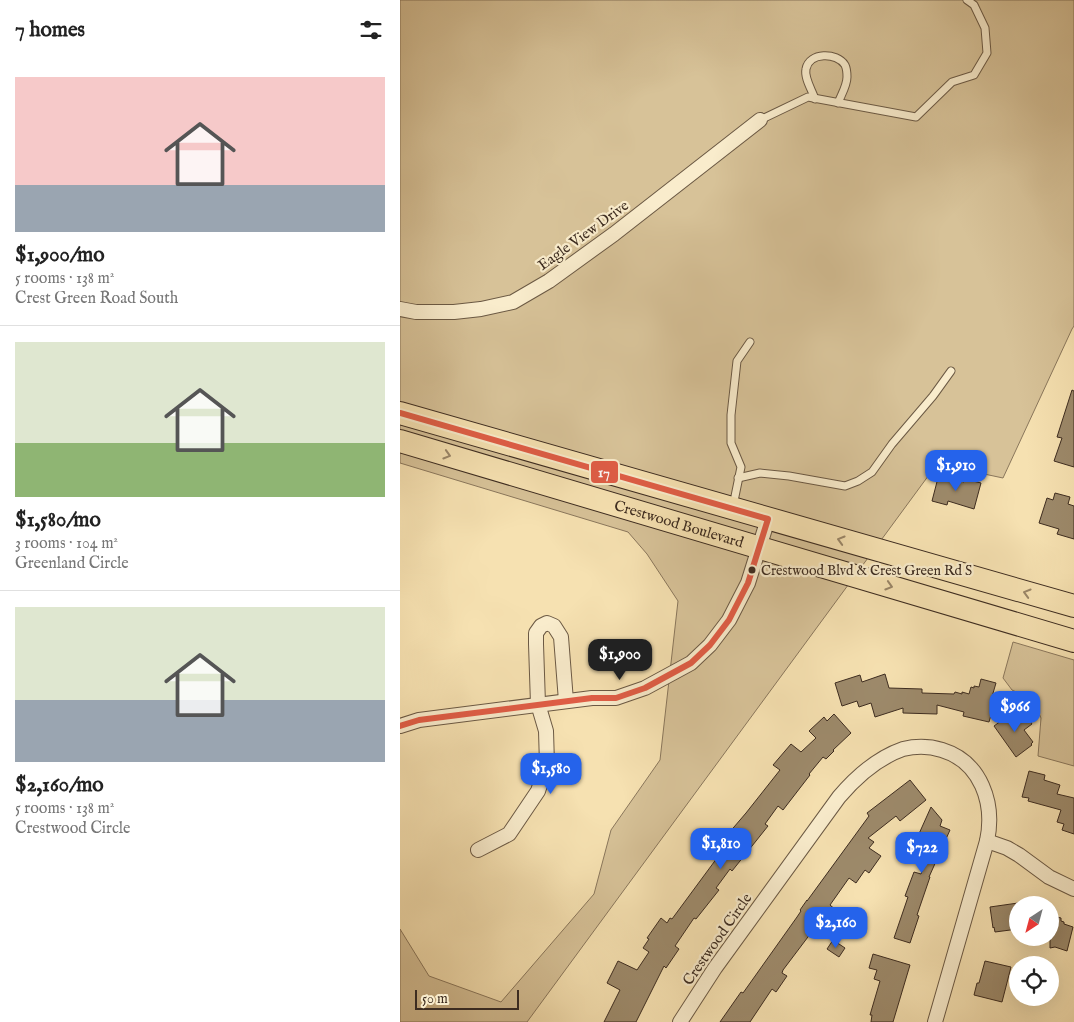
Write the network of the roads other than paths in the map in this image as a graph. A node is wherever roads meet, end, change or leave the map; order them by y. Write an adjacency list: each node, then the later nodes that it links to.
1 (967, 0): 3 (lane)
2 (815, 99): 3 (lane); 3 (lane); 4 (lane)
3 (838, 103)
4 (760, 120): 5 (street, Eagle View Drive)
5 (400, 309)
6 (750, 342): 10 (lane)
7 (951, 371): 10 (lane)
8 (400, 414): 11 (main road, Crestwood Boulevard)
9 (400, 441): 13 (main road, Crestwood Boulevard, one-way to 13)
10 (738, 478): 11 (lane)
11 (732, 508): 12 (main road, Crestwood Boulevard)
12 (768, 519): 13 (street); 14 (main road, Crestwood Boulevard, one-way to 12)
13 (760, 548): 15 (main road, Crestwood Boulevard, one-way to 15); 16 (street)
14 (1074, 606)
15 (1074, 641)
16 (566, 701): 17 (street); 17 (street)
17 (538, 704): 18 (street); 20 (street)
18 (400, 726)
19 (987, 841): 21 (street); 22 (street, Crestwood Circle); 23 (street, Crestwood Circle)
20 (478, 850)
21 (1074, 889)
22 (680, 1022)
23 (935, 1022)

